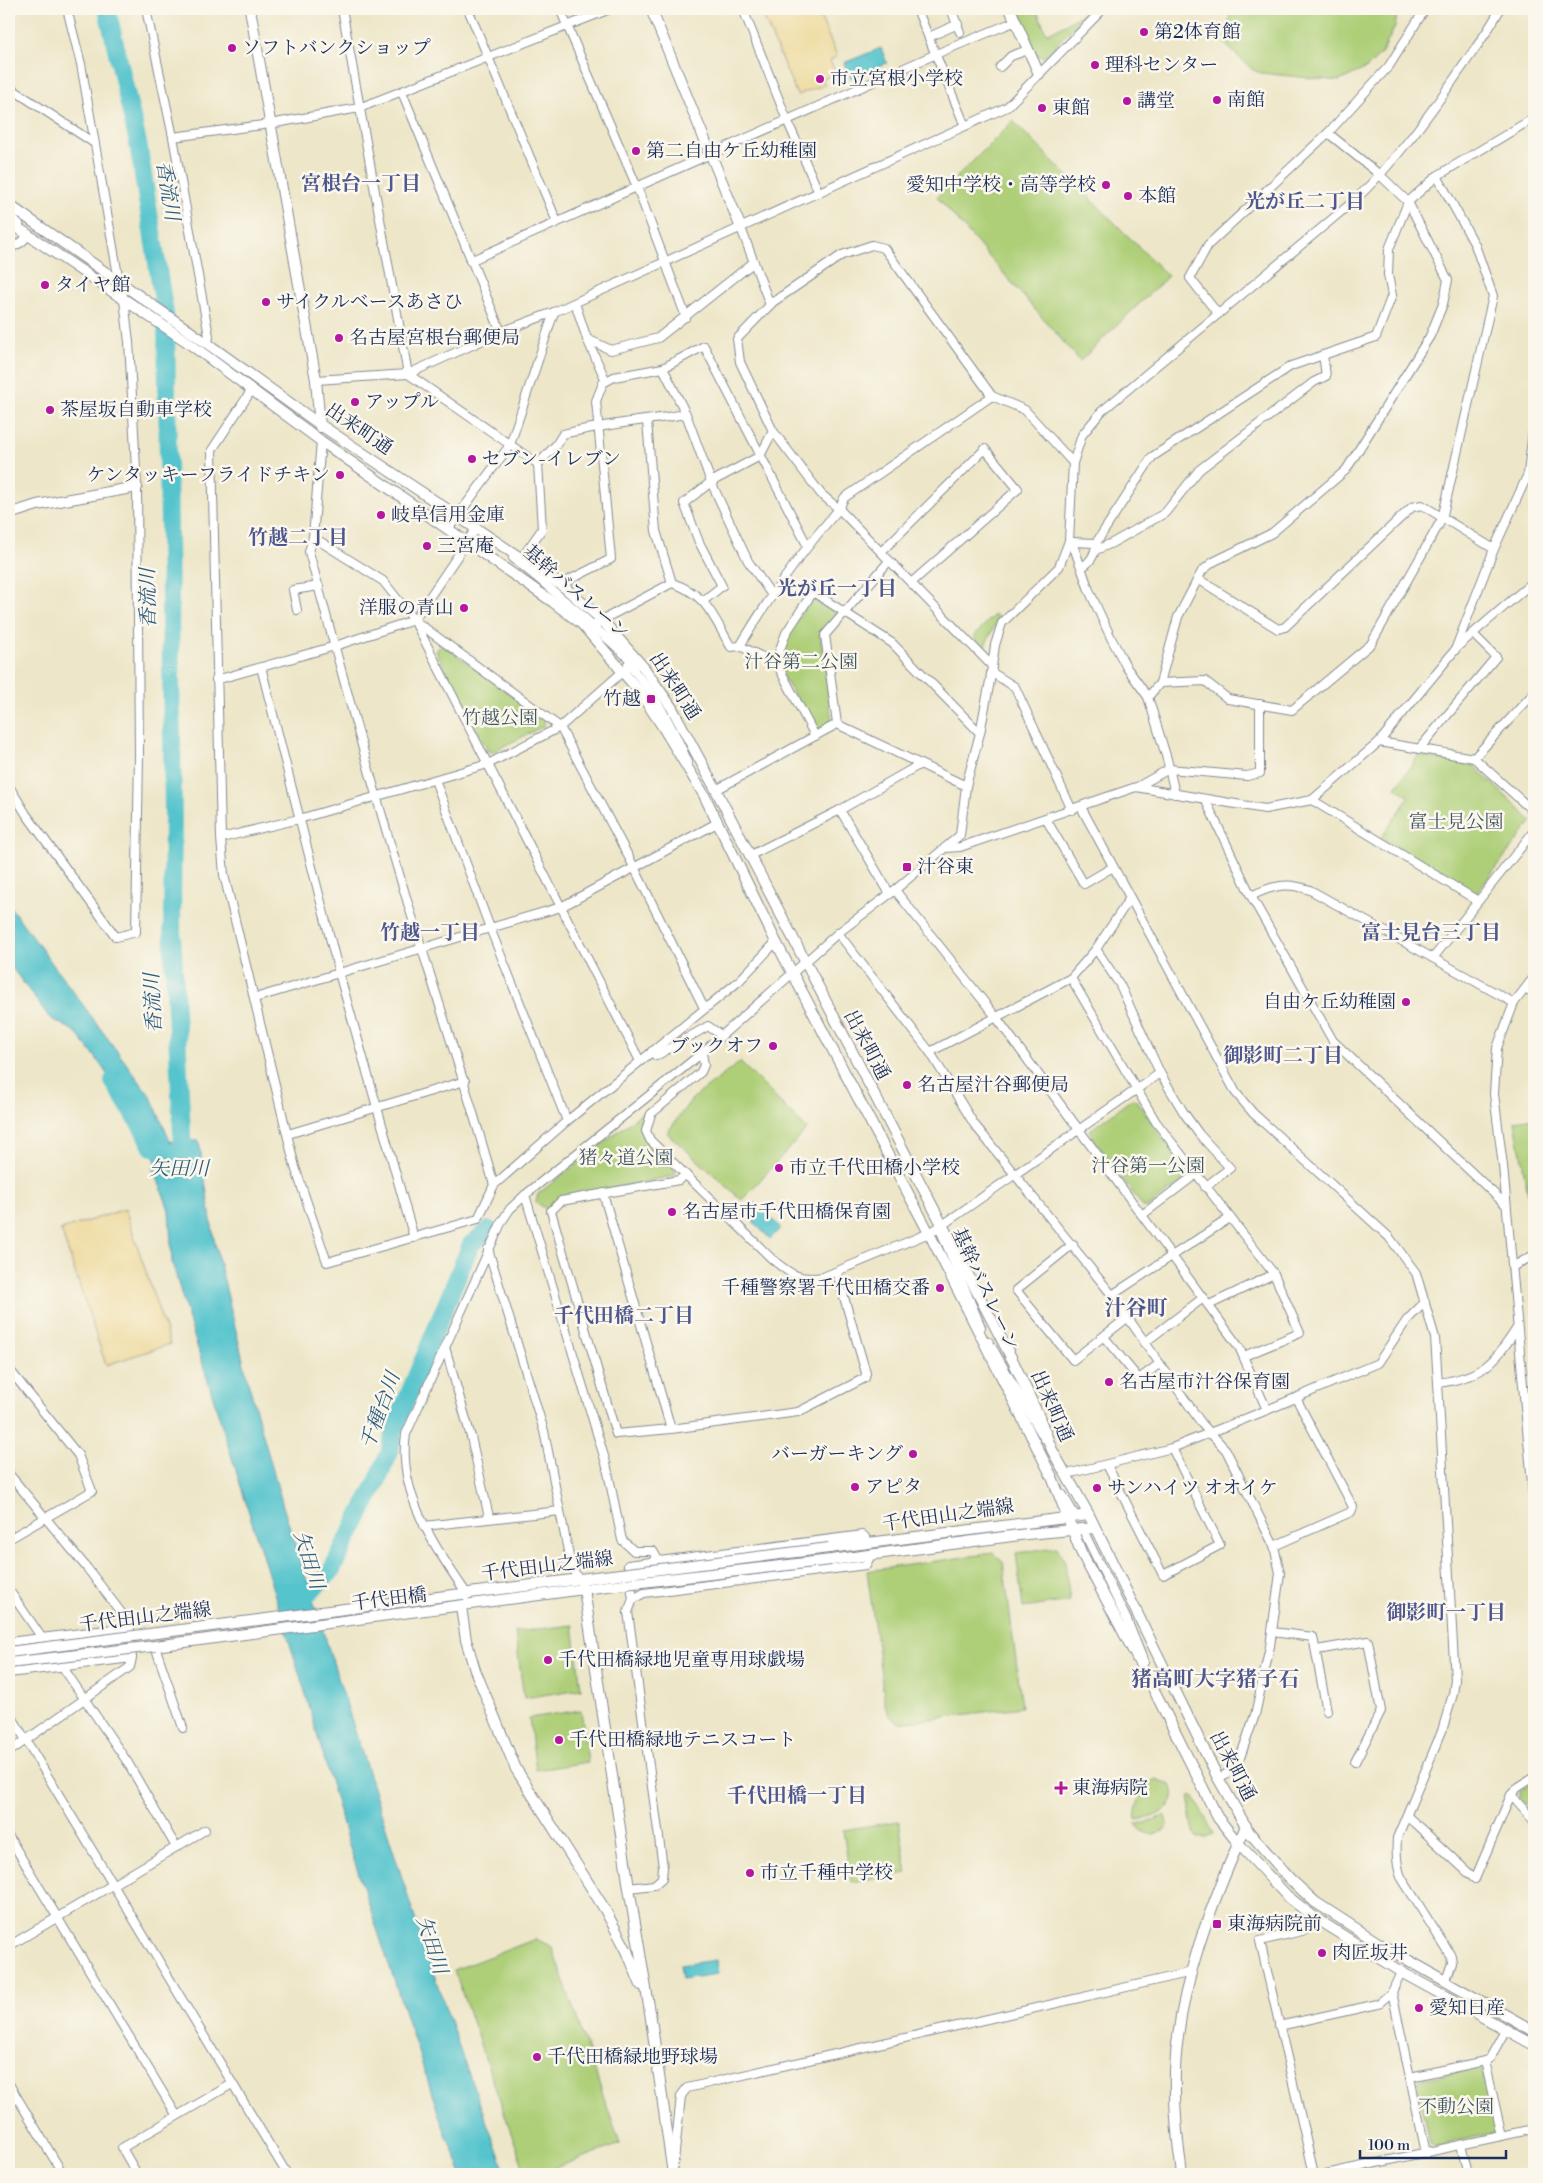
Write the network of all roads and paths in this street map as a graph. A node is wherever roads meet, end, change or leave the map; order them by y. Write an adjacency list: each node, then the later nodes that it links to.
1 (67, 9): 35 (street)
2 (146, 9): 34 (street)
3 (250, 9): 31 (main road)
4 (342, 9): 28 (street)
5 (468, 9): 23 (street)
6 (560, 9): 18 (street)
7 (610, 9): 18 (street)
8 (652, 9): 36 (main road)
9 (743, 9): 30 (street)
10 (917, 9): 20 (street)
11 (951, 9): 17 (street)
12 (1010, 9): 16 (main road)
13 (1425, 9): 33 (street)
14 (1500, 9): 37 (street)
15 (1098, 11): 25 (street)
16 (1016, 21): 21 (main road); 22 (street)
17 (958, 24): 19 (street); 20 (street)
18 (567, 25): 23 (street); 39 (street)
19 (960, 32)
20 (929, 37): 22 (street)
21 (1028, 50): 24 (street); 25 (main road)
22 (936, 54): 30 (street); 32 (street)
23 (489, 57): 27 (street); 44 (street)
24 (1000, 67)
25 (1039, 74): 32 (street)
26 (9, 87): 35 (street)
27 (402, 92): 28 (street); 49 (street)
28 (359, 108): 31 (street); 64 (street)
29 (1534, 118): 38 (street)
30 (788, 120): 36 (street); 40 (street)
31 (270, 124): 34 (street); 65 (main road)
32 (965, 126): 40 (street)
33 (1328, 133): 37 (street); 57 (street)
34 (173, 137): 61 (street)
35 (94, 143): 52 (street)
36 (711, 155): 39 (street); 45 (main road)
37 (1380, 176): 41 (street); 57 (street)
38 (1437, 176): 41 (street); 86 (street)
39 (637, 187): 44 (street); 50 (street)
40 (819, 193): 45 (street)
41 (1408, 202): 62 (street); 100 (street)
42 (9, 205): 52 (main road, 出来町通)
43 (9, 222): 46 (main road, 出来町通); 48 (street)
44 (557, 222): 49 (street)
45 (741, 228): 50 (street); 51 (street)
46 (28, 235): 47 (street); 48 (main road, 出来町通)
47 (9, 249)
48 (66, 260): 53 (main road, 出来町通)
49 (470, 260): 59 (street)
50 (663, 262): 54 (street); 58 (street)
51 (754, 262): 55 (street); 58 (street)
52 (119, 281): 53 (street); 61 (main road, 出来町通)
53 (129, 303): 67 (main road, 出来町通); 82 (street)
54 (574, 303): 56 (street); 60 (street)
55 (770, 305): 68 (street); 74 (street)
56 (554, 312): 59 (street); 76 (street)
57 (1218, 314): 78 (street)
58 (686, 317): 60 (street)
59 (501, 332): 64 (street)
60 (587, 339): 66 (street)
61 (208, 344): 72 (main road, 出来町通)
62 (1324, 355): 94 (street); 94 (street)
63 (663, 368): 66 (street); 69 (street); 77 (street)
64 (408, 374): 65 (street); 76 (street)
65 (316, 380): 72 (main road)
66 (606, 381): 73 (street)
67 (251, 391): 75 (main road, 出来町通); 120 (street)
68 (992, 396): 78 (street); 83 (street)
69 (686, 414): 70 (street); 81 (street)
70 (647, 421): 73 (street); 102 (street)
71 (1534, 421): 80 (street)
72 (320, 424): 75 (main road); 85 (main road, 出来町通)
73 (598, 425): 79 (street); 105 (street)
74 (773, 431): 77 (street); 83 (street)
75 (321, 441): 87 (main road, 出来町通); 89 (street)
76 (510, 445): 79 (street); 85 (street)
77 (760, 456): 81 (street); 93 (street)
78 (1073, 463): 92 (street)
79 (538, 464): 97 (street)
80 (1531, 472): 95 (street)
81 (711, 482): 106 (street); 107 (street)
82 (137, 487): 84 (main road); 138 (street)
83 (839, 509): 93 (street); 96 (street)
84 (9, 514)
85 (457, 517): 87 (street); 88 (main road, 出来町通)
86 (1442, 519): 95 (street); 100 (street); 125 (street)
87 (448, 529): 91 (main road, 出来町通)
88 (475, 530): 90 (main road, 出来町通); 91 (street)
89 (313, 537): 104 (street); 110 (street)
90 (492, 540): 97 (main road, 出来町通); 111 (street, 基幹バスレーン)
91 (467, 542): 110 (street); 111 (main road, 出来町通)
92 (1071, 542): 94 (street); 99 (street); 119 (street)
93 (807, 545): 106 (street)
94 (1096, 546): 99 (street)
95 (1494, 549): 115 (street)
96 (881, 552): 98 (street); 103 (street)
97 (521, 559): 105 (main road, 出来町通)
98 (889, 561): 103 (street); 109 (street)
99 (1081, 567): 123 (street)
100 (1198, 579): 121 (street)
101 (1534, 581): 112 (street)
102 (672, 583): 107 (street); 111 (street)
103 (911, 583): 119 (street)
104 (318, 586): 108 (street); 113 (street)
105 (564, 587): 111 (main road, 出来町通)
106 (771, 594): 114 (street)
107 (704, 601): 114 (street)
108 (297, 610)
109 (846, 613): 116 (street); 127 (street); 129 (street)
110 (414, 620): 113 (street); 128 (street); 134 (street)
111 (594, 627): 117 (main road); 117 (main road, 出来町通)
112 (1473, 634): 115 (street); 132 (street)
113 (335, 646): 118 (street); 143 (street)
114 (740, 646): 116 (street)
115 (1455, 650): 131 (street)
116 (774, 663): 130 (street)
117 (630, 664): 128 (street); 141 (main road, 出来町通); 152 (main road, 出来町通)
118 (261, 667): 120 (street); 151 (street)
119 (992, 669): 129 (street); 148 (street)
120 (216, 680): 154 (street)
121 (1160, 683): 123 (street); 125 (street)
122 (1534, 693): 124 (street)
123 (1148, 697): 136 (street)
124 (1527, 701): 126 (street); 133 (street)
125 (1260, 704): 136 (street)
126 (1534, 707)
127 (837, 724): 130 (street); 135 (street)
128 (560, 727): 134 (street); 157 (street)
129 (980, 733): 139 (street)
130 (815, 736): 141 (street)
131 (1379, 742): 132 (street); 145 (street)
132 (1419, 749): 133 (street)
133 (1474, 758): 149 (street)
134 (488, 764): 137 (street); 163 (street)
135 (919, 765): 139 (street); 147 (street)
136 (1169, 769): 140 (street); 142 (street)
137 (435, 780): 143 (street); 164 (street)
138 (9, 786)
139 (966, 786): 155 (street)
140 (1136, 787): 142 (street); 146 (street)
141 (716, 790): 156 (main road, 出来町通)
142 (1175, 794): 144 (street)
143 (378, 797): 151 (street); 167 (street)
144 (1205, 799): 145 (street); 160 (street)
145 (1312, 800): 162 (street)
146 (1080, 807): 148 (street); 158 (street)
147 (840, 810): 156 (street); 159 (street)
148 (1072, 810): 150 (street)
149 (1534, 812)
150 (1046, 818): 155 (street); 158 (street)
151 (299, 819): 154 (street); 171 (street)
152 (717, 823): 157 (street); 166 (main road, 出来町通)
153 (1534, 831): 162 (street)
154 (221, 838): 177 (street)
155 (945, 848): 159 (street)
156 (749, 856): 170 (main road, 出来町通)
157 (634, 867): 163 (street); 179 (street)
158 (1113, 867): 161 (street)
159 (893, 892): 165 (street); 180 (street)
160 (1251, 896): 169 (street); 200 (street)
161 (1130, 898): 168 (street); 215 (street)
162 (1478, 902): 169 (street)
163 (561, 907): 164 (street); 185 (street)
164 (490, 928): 167 (street); 190 (street)
165 (838, 933): 170 (street); 183 (street)
166 (776, 942): 172 (main road, 出来町通); 179 (street)
167 (422, 949): 171 (street); 187 (street)
168 (1096, 949): 174 (street); 186 (street)
169 (1433, 958): 178 (street)
170 (804, 963): 172 (street); 203 (main road, 出来町通)
171 (340, 973): 177 (street); 189 (street)
172 (793, 973): 181 (street); 204 (main road, 出来町通)
173 (1534, 977): 175 (street)
174 (1071, 978): 180 (street); 188 (street)
175 (1524, 990): 176 (street); 178 (street)
176 (1534, 993)
177 (255, 998): 192 (street)
178 (1514, 1003): 200 (street)
179 (704, 1008): 182 (street)
180 (996, 1016): 183 (street); 191 (street)
181 (720, 1035): 182 (street); 184 (street)
182 (652, 1051): 185 (street)
183 (930, 1052): 194 (street)
184 (702, 1053): 193 (street); 199 (street)
185 (640, 1060): 190 (street)
186 (1160, 1073): 188 (street); 197 (street)
187 (465, 1082): 189 (street); 196 (street)
188 (1137, 1091): 191 (street); 195 (street)
189 (376, 1107): 192 (street); 205 (street)
190 (567, 1121): 196 (street)
191 (1081, 1130): 194 (street); 201 (street)
192 (288, 1134): 205 (street)
193 (686, 1175): 198 (street); 211 (street)
194 (1016, 1175): 203 (street); 206 (street)
195 (1195, 1175): 197 (street); 201 (street)
196 (494, 1185): 205 (street)
197 (1205, 1188): 202 (street)
198 (603, 1193): 228 (street); 228 (street)
199 (525, 1195): 207 (street); 247 (street)
200 (1506, 1204): 210 (street)
201 (1142, 1215): 209 (street)
202 (1230, 1218): 209 (street); 212 (street)
203 (940, 1227): 204 (street); 233 (main road, 出来町通)
204 (929, 1234): 211 (street); 239 (main road, 出来町通)
205 (414, 1238)
206 (1073, 1244): 213 (street); 219 (street)
207 (488, 1248): 221 (street); 235 (street)
208 (1534, 1255): 210 (street)
209 (1171, 1256): 213 (street); 214 (street)
210 (1512, 1267): 218 (street)
211 (837, 1273): 228 (street)
212 (1274, 1274): 216 (street); 222 (street)
213 (1112, 1295): 217 (street)
214 (1203, 1298): 216 (street); 220 (street)
215 (1424, 1302): 225 (street); 226 (street)
216 (1208, 1305): 222 (street)
217 (1127, 1318): 219 (street); 220 (street)
218 (1517, 1328): 225 (street); 234 (street)
219 (1104, 1337): 223 (street)
220 (1144, 1343): 223 (street)
221 (445, 1347): 238 (street); 240 (street)
222 (1244, 1356): 227 (street)
223 (1159, 1364): 229 (street)
224 (9, 1369): 237 (street)
225 (1438, 1382): 276 (street)
226 (1296, 1398): 227 (street); 245 (street)
227 (1267, 1410): 229 (street)
228 (671, 1429)
229 (1211, 1433): 230 (street); 245 (street)
230 (1172, 1448): 231 (street); 231 (street)
231 (1107, 1465): 233 (street)
232 (9, 1474): 237 (street)
233 (1067, 1474): 236 (main road, 出来町通)
234 (1534, 1505)
235 (560, 1510): 238 (street); 248 (street)
236 (1089, 1515): 239 (main road, 千代田山之端線); 241 (main road, 出来町通)
237 (44, 1518): 243 (street); 255 (street)
238 (489, 1518): 240 (street)
239 (1071, 1518): 242 (main road, 出来町通); 244 (main road, 千代田山之端線)
240 (424, 1526): 251 (street)
241 (1094, 1528): 242 (main road, 千代田山之端線); 274 (main road, 出来町通)
242 (1077, 1529): 246 (main road, 千代田山之端線); 281 (main road, 出来町通)
243 (9, 1540)
244 (870, 1543): 247 (street); 248 (main road, 千代田山之端線, bridge)
245 (1274, 1546): 256 (street)
246 (872, 1555): 249 (main road, 千代田山之端線, bridge); 252 (street)
247 (658, 1560): 252 (street)
248 (578, 1579): 249 (street); 251 (main road, 千代田山之端線)
249 (584, 1589): 253 (main road, 千代田山之端線); 284 (main road)
250 (9, 1590): 257 (street)
251 (467, 1594): 253 (street); 261 (main road, 千代田山之端線, bridge)
252 (633, 1599): 284 (street)
253 (461, 1607): 254 (main road, 千代田山之端線); 288 (main road)
254 (448, 1609): 259 (main road, 千代田橋)
255 (130, 1627): 257 (street); 262 (street)
256 (1272, 1632): 260 (street); 274 (street)
257 (42, 1638): 258 (street)
258 (9, 1642)
259 (155, 1646): 263 (main road, 千代田山之端線, bridge); 269 (street)
260 (1317, 1650): 267 (street); 272 (street)
261 (9, 1652)
262 (132, 1658): 264 (street); 266 (street)
263 (9, 1663)
264 (62, 1666): 265 (street); 266 (street)
265 (9, 1673)
266 (84, 1700): 270 (street); 282 (street)
267 (1327, 1711)
268 (9, 1712): 270 (street)
269 (183, 1728)
270 (27, 1740): 271 (street); 283 (street)
271 (9, 1752)
272 (1355, 1762)
273 (1534, 1777): 275 (street)
274 (1218, 1778): 278 (main road, 出来町通)
275 (1511, 1796): 276 (street); 277 (street)
276 (1407, 1816): 292 (street)
277 (1534, 1820)
278 (1246, 1826): 281 (main road); 292 (main road, 出来町通)
279 (204, 1830): 282 (street)
280 (9, 1836): 285 (street)
281 (1238, 1843): 286 (main road, 出来町通); 290 (main road)
282 (176, 1847): 283 (street)
283 (114, 1884): 285 (street); 302 (street)
284 (628, 1888): 287 (main road)
285 (56, 1917): 289 (street); 303 (street)
286 (1314, 1918): 291 (main road, 出来町通); 295 (street)
287 (638, 1941): 288 (street); 294 (main road)
288 (624, 1944): 294 (main road)
289 (9, 1946)
290 (1192, 1972): 311 (street); 312 (main road)
291 (1401, 1972): 293 (street); 296 (main road, 出来町通)
292 (1446, 1980): 297 (main road, 出来町通)
293 (1392, 1992): 295 (street); 300 (street)
294 (650, 2012): 311 (main road)
295 (1279, 2026): 313 (street)
296 (1506, 2029): 298 (main road, 出来町通); 299 (street)
297 (1534, 2030)
298 (1534, 2045)
299 (1485, 2061): 300 (street); 305 (street)
300 (1410, 2077): 307 (street)
301 (9, 2084): 308 (street)
302 (232, 2084): 303 (street); 310 (street)
303 (177, 2116): 309 (street)
304 (1534, 2129): 305 (street)
305 (1502, 2136): 306 (street)
306 (1461, 2145): 307 (street); 315 (street)
307 (1426, 2153): 314 (street)
308 (62, 2174)
309 (137, 2174)
310 (287, 2174)
311 (673, 2174)
312 (1182, 2174)
313 (1314, 2174)
314 (1326, 2174)
315 (1468, 2174)

